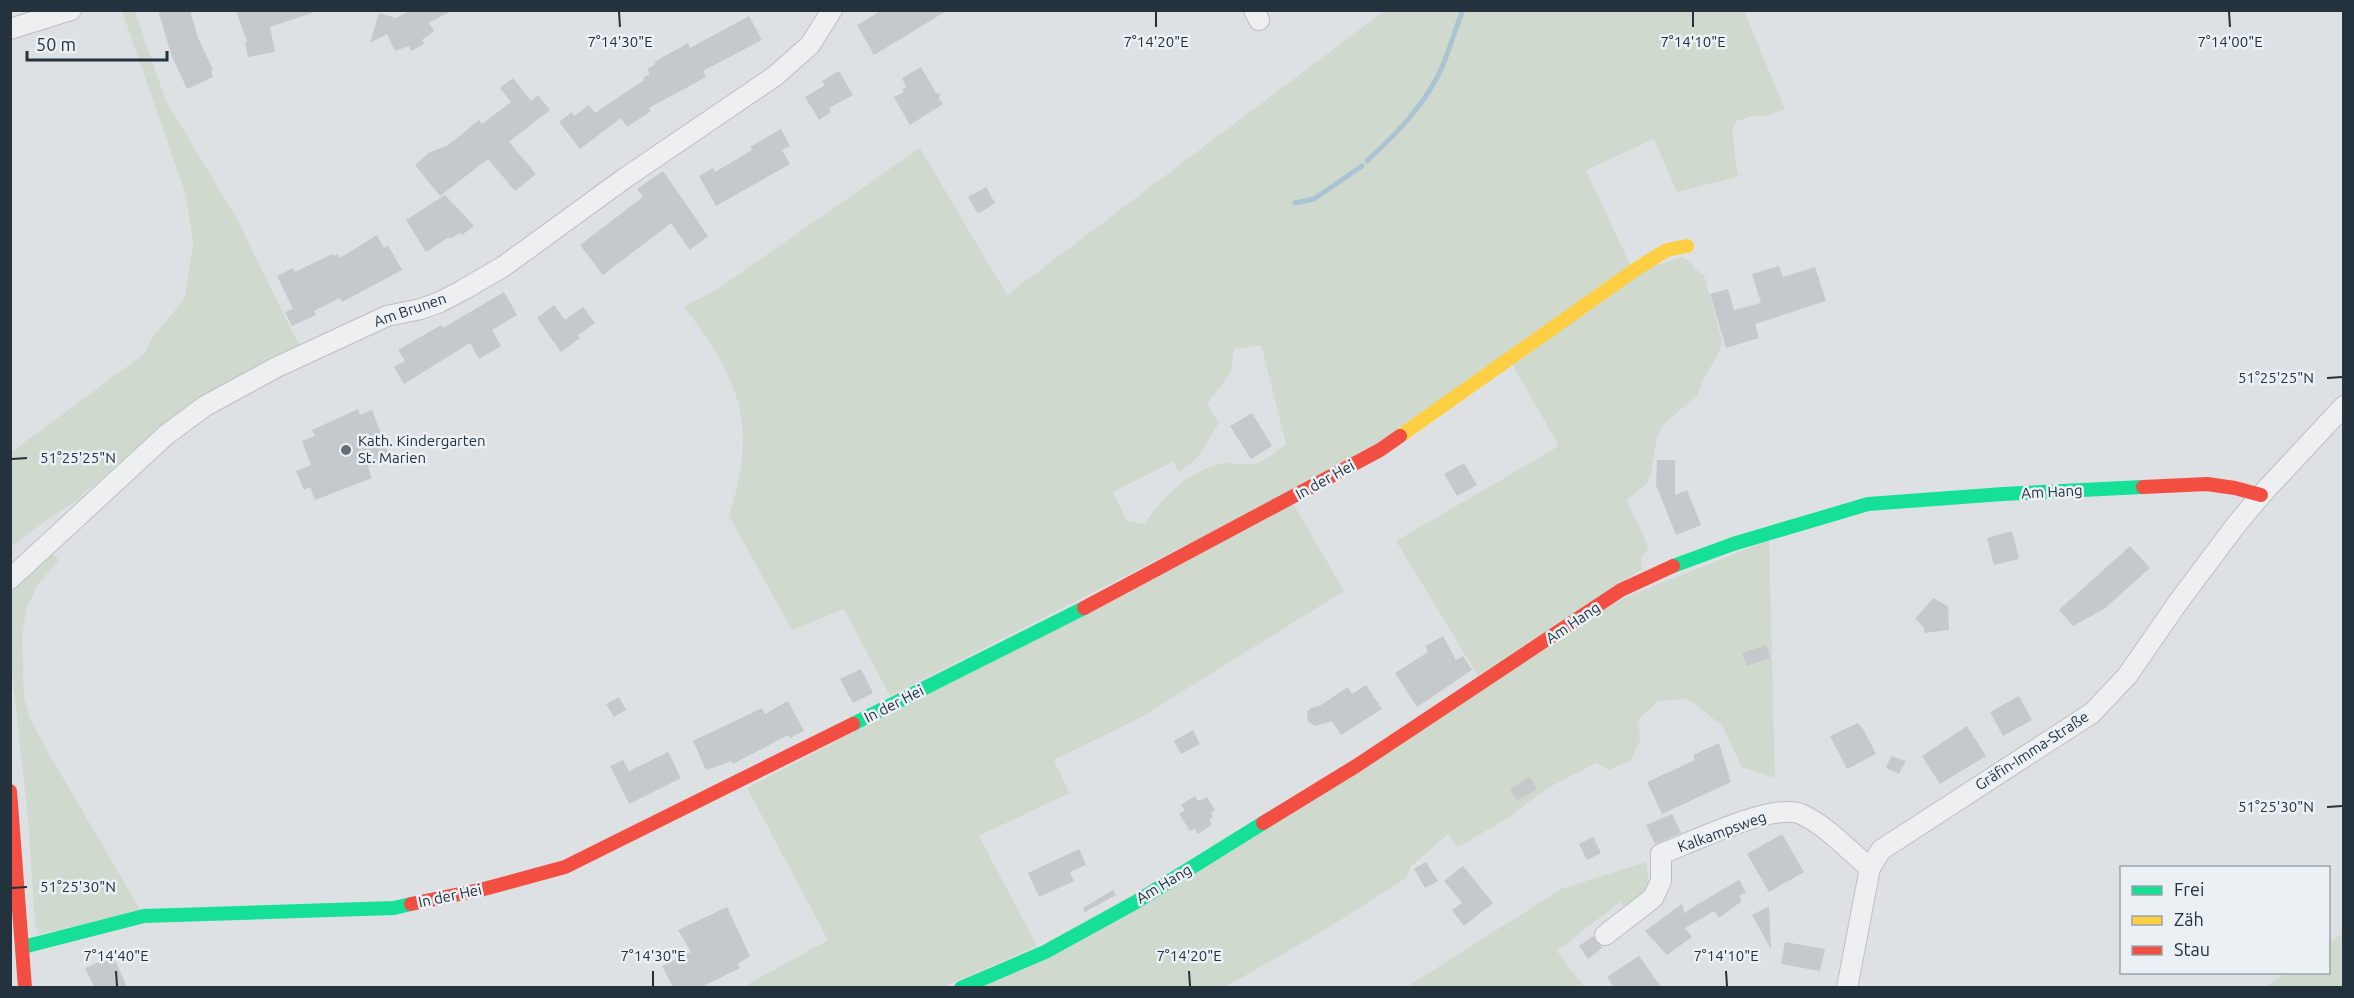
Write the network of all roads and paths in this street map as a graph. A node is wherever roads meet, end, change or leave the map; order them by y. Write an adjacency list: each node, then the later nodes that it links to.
1 (71, 10): 3 (street)
2 (832, 10): 7 (street, Am Brunen)
3 (10, 29)
4 (1687, 246): 11 (street, In der Hei)
5 (2343, 406): 6 (street, Gräfin-Imma-Straße)
6 (2261, 495): 9 (street, Gräfin-Imma-Straße); 13 (street, Am Hang)
7 (10, 579)
8 (10, 791): 11 (street)
9 (1870, 868): 10 (street, Kalkampsweg); 14 (street, Gräfin-Imma-Straße)
10 (1605, 935)
11 (23, 947): 12 (street)
12 (25, 987)
13 (961, 987)
14 (1847, 987)

